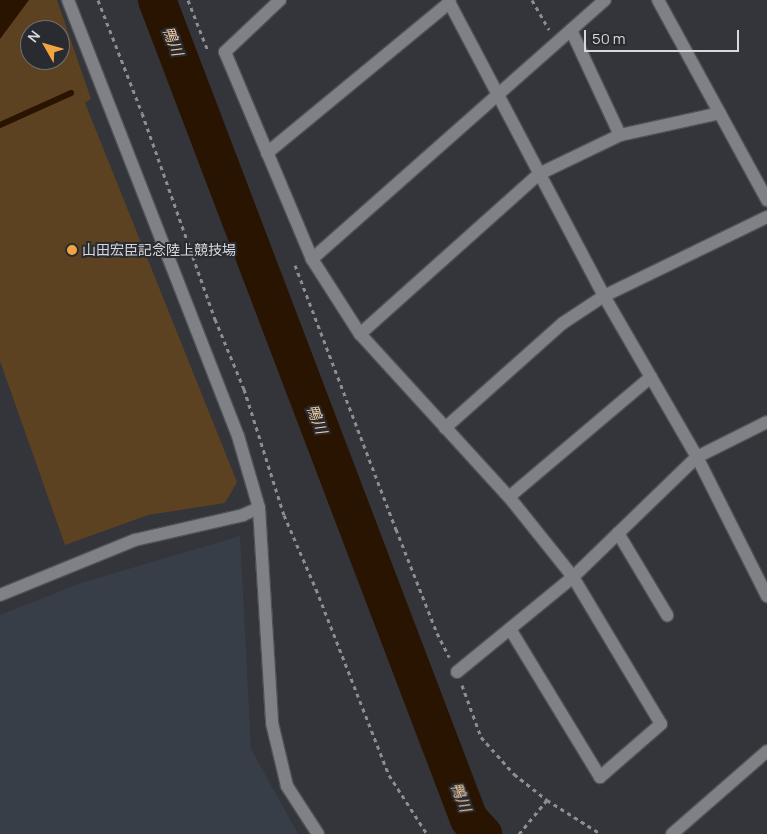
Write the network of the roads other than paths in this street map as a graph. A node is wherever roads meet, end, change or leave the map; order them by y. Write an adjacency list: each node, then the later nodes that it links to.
1 (68, 0): 22 (street)
2 (280, 0): 10 (street)
3 (605, 0): 6 (street)
4 (658, 0): 8 (street)
5 (449, 1): 7 (street); 10 (street)
6 (571, 30): 7 (street); 9 (street)
7 (496, 95): 11 (street); 14 (street)
8 (720, 113): 9 (street); 12 (street)
9 (620, 135): 11 (street)
10 (267, 152): 14 (street)
11 (539, 174): 15 (street); 16 (street)
12 (767, 200)
13 (767, 217): 15 (street)
14 (312, 259): 16 (street)
15 (604, 296): 17 (street); 19 (street)
16 (360, 334): 19 (street)
17 (651, 377): 20 (street); 21 (street)
18 (767, 422): 20 (street)
19 (445, 428): 21 (street)
20 (697, 457): 23 (street); 26 (street)
21 (509, 497): 24 (street)
22 (259, 508): 25 (street); 31 (street)
23 (618, 533): 24 (street); 27 (street)
24 (573, 577): 28 (street); 28 (street)
25 (0, 595)
26 (767, 596)
27 (667, 615)
28 (510, 628): 29 (street)
29 (457, 672)
30 (767, 751): 32 (street)
31 (318, 834)
32 (672, 834)

